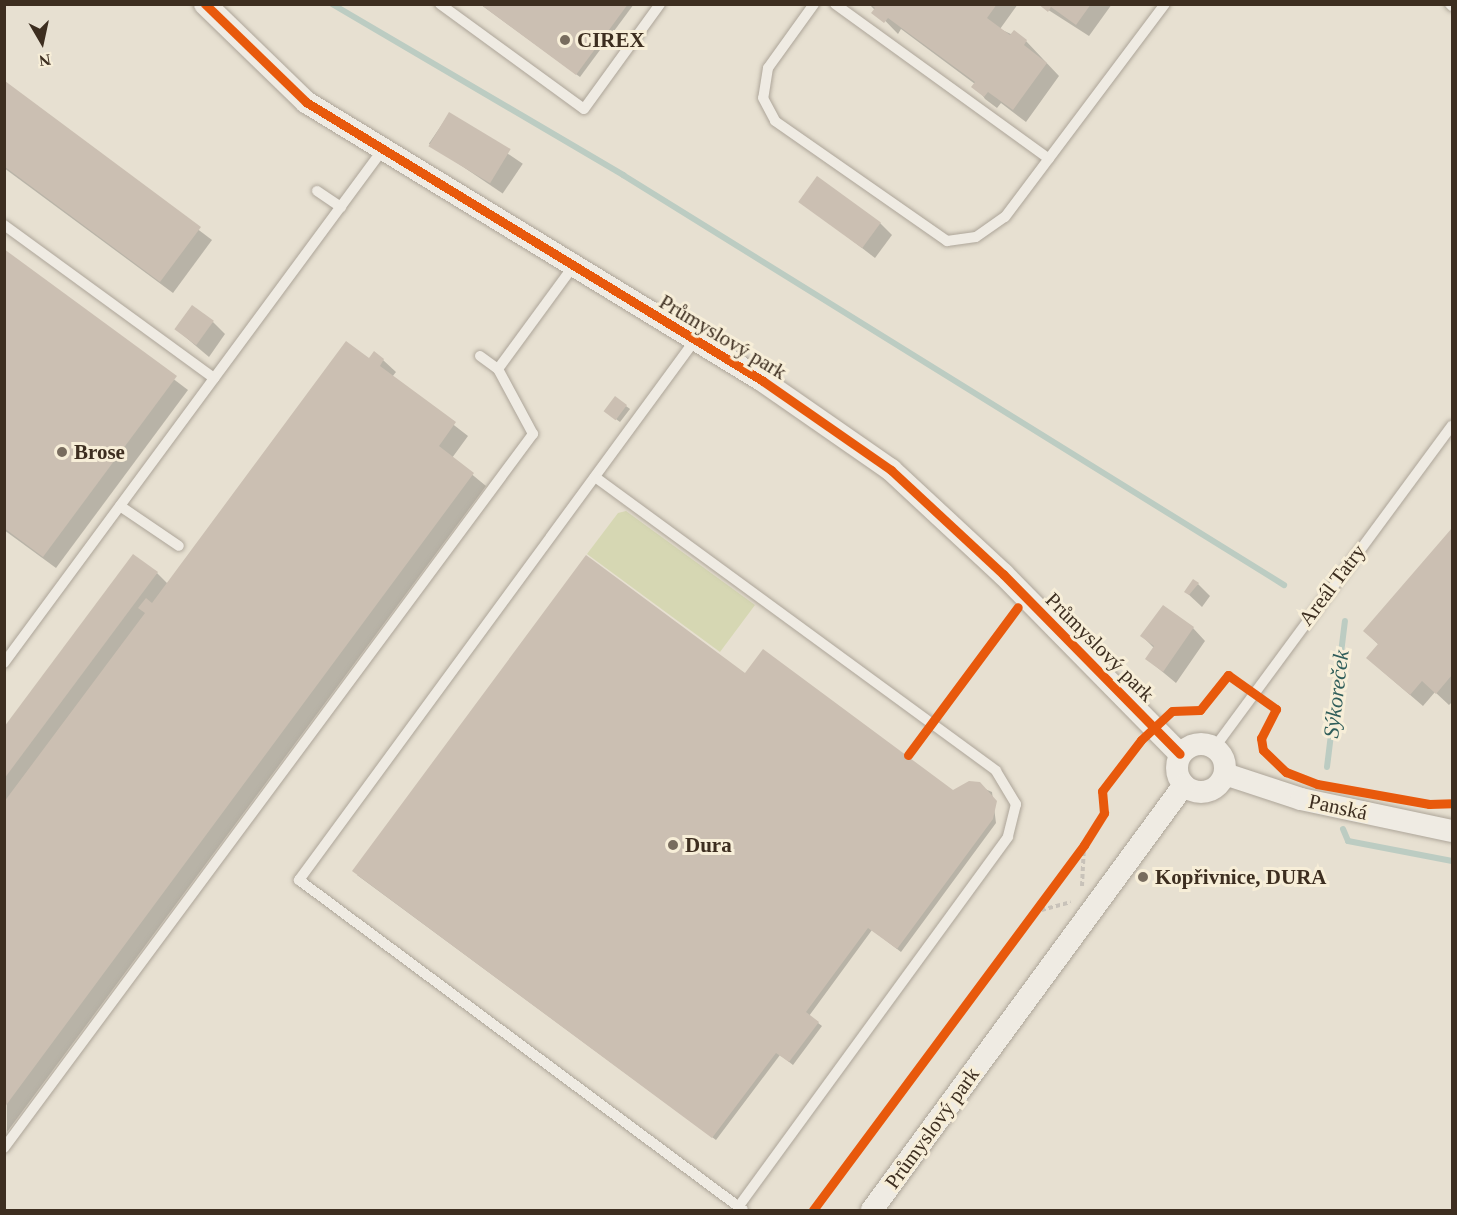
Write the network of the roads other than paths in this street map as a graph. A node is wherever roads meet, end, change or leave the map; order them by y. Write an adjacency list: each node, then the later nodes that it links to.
1 (205, 4): 7 (street, Průmyslový park)
2 (440, 4): 3 (lane)
3 (660, 4)
4 (814, 4): 8 (lane)
5 (835, 4): 8 (lane)
6 (1165, 4): 8 (lane)
7 (381, 152): 10 (lane); 12 (street, Průmyslový park)
8 (1049, 159)
9 (317, 191): 10 (lane)
10 (341, 207): 16 (lane)
11 (4, 225): 16 (lane)
12 (572, 268): 13 (street, Průmyslový park); 15 (lane)
13 (696, 340): 18 (lane); 23 (street, Průmyslový park)
14 (480, 356): 15 (lane)
15 (498, 369): 27 (lane)
16 (214, 378): 19 (lane)
17 (1452, 426): 22 (lane, Areál Tatry)
18 (596, 477): 28 (lane); 28 (lane)
19 (120, 506): 20 (lane); 21 (lane)
20 (178, 546)
21 (4, 663)
22 (1215, 747): 23 (street); 24 (street)
23 (1180, 754): 25 (street)
24 (1225, 774): 25 (street); 26 (street, Panská)
25 (1184, 786): 29 (street, Průmyslový park)
26 (1452, 831)
27 (4, 1148)
28 (741, 1209)
29 (872, 1210)

